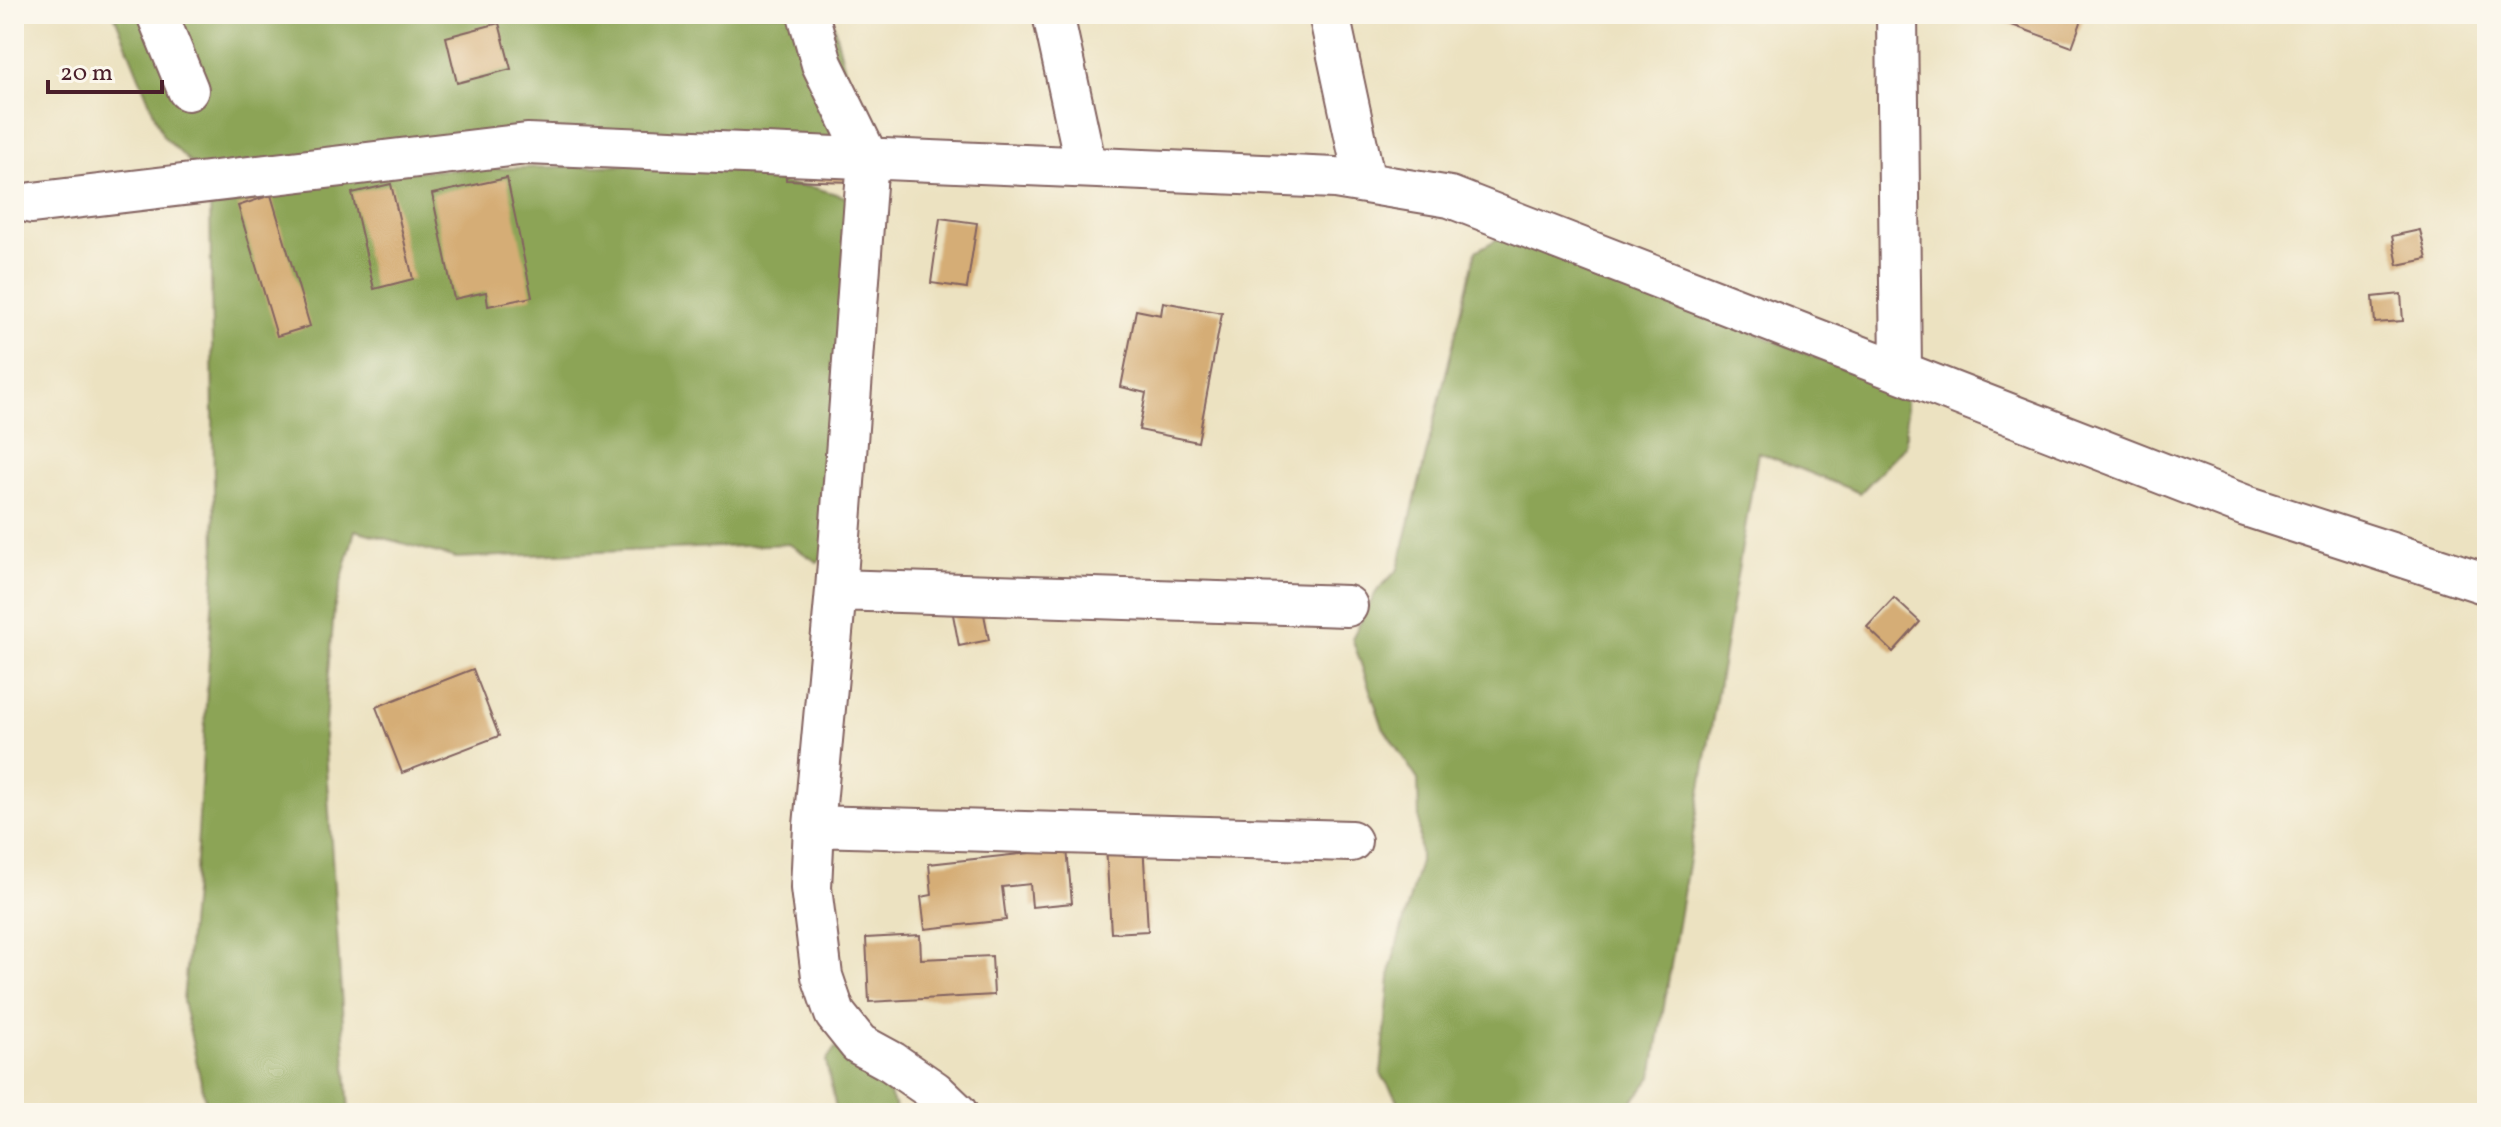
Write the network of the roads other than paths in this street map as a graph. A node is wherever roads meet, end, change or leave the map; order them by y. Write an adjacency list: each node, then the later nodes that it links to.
1 (157, 14): 6 (street)
2 (808, 14): 7 (street)
3 (1053, 14): 8 (street)
4 (1329, 14): 9 (street)
5 (1897, 14): 11 (street)
6 (188, 90)
7 (868, 158): 8 (street); 10 (street); 13 (street)
8 (1086, 167): 9 (street)
9 (1365, 182): 11 (street)
10 (32, 203)
11 (1901, 372): 12 (street)
12 (2487, 584)
13 (836, 590): 14 (street); 15 (street)
14 (1347, 606)
15 (814, 826): 16 (street); 17 (street)
16 (1351, 841)
17 (957, 1113)

